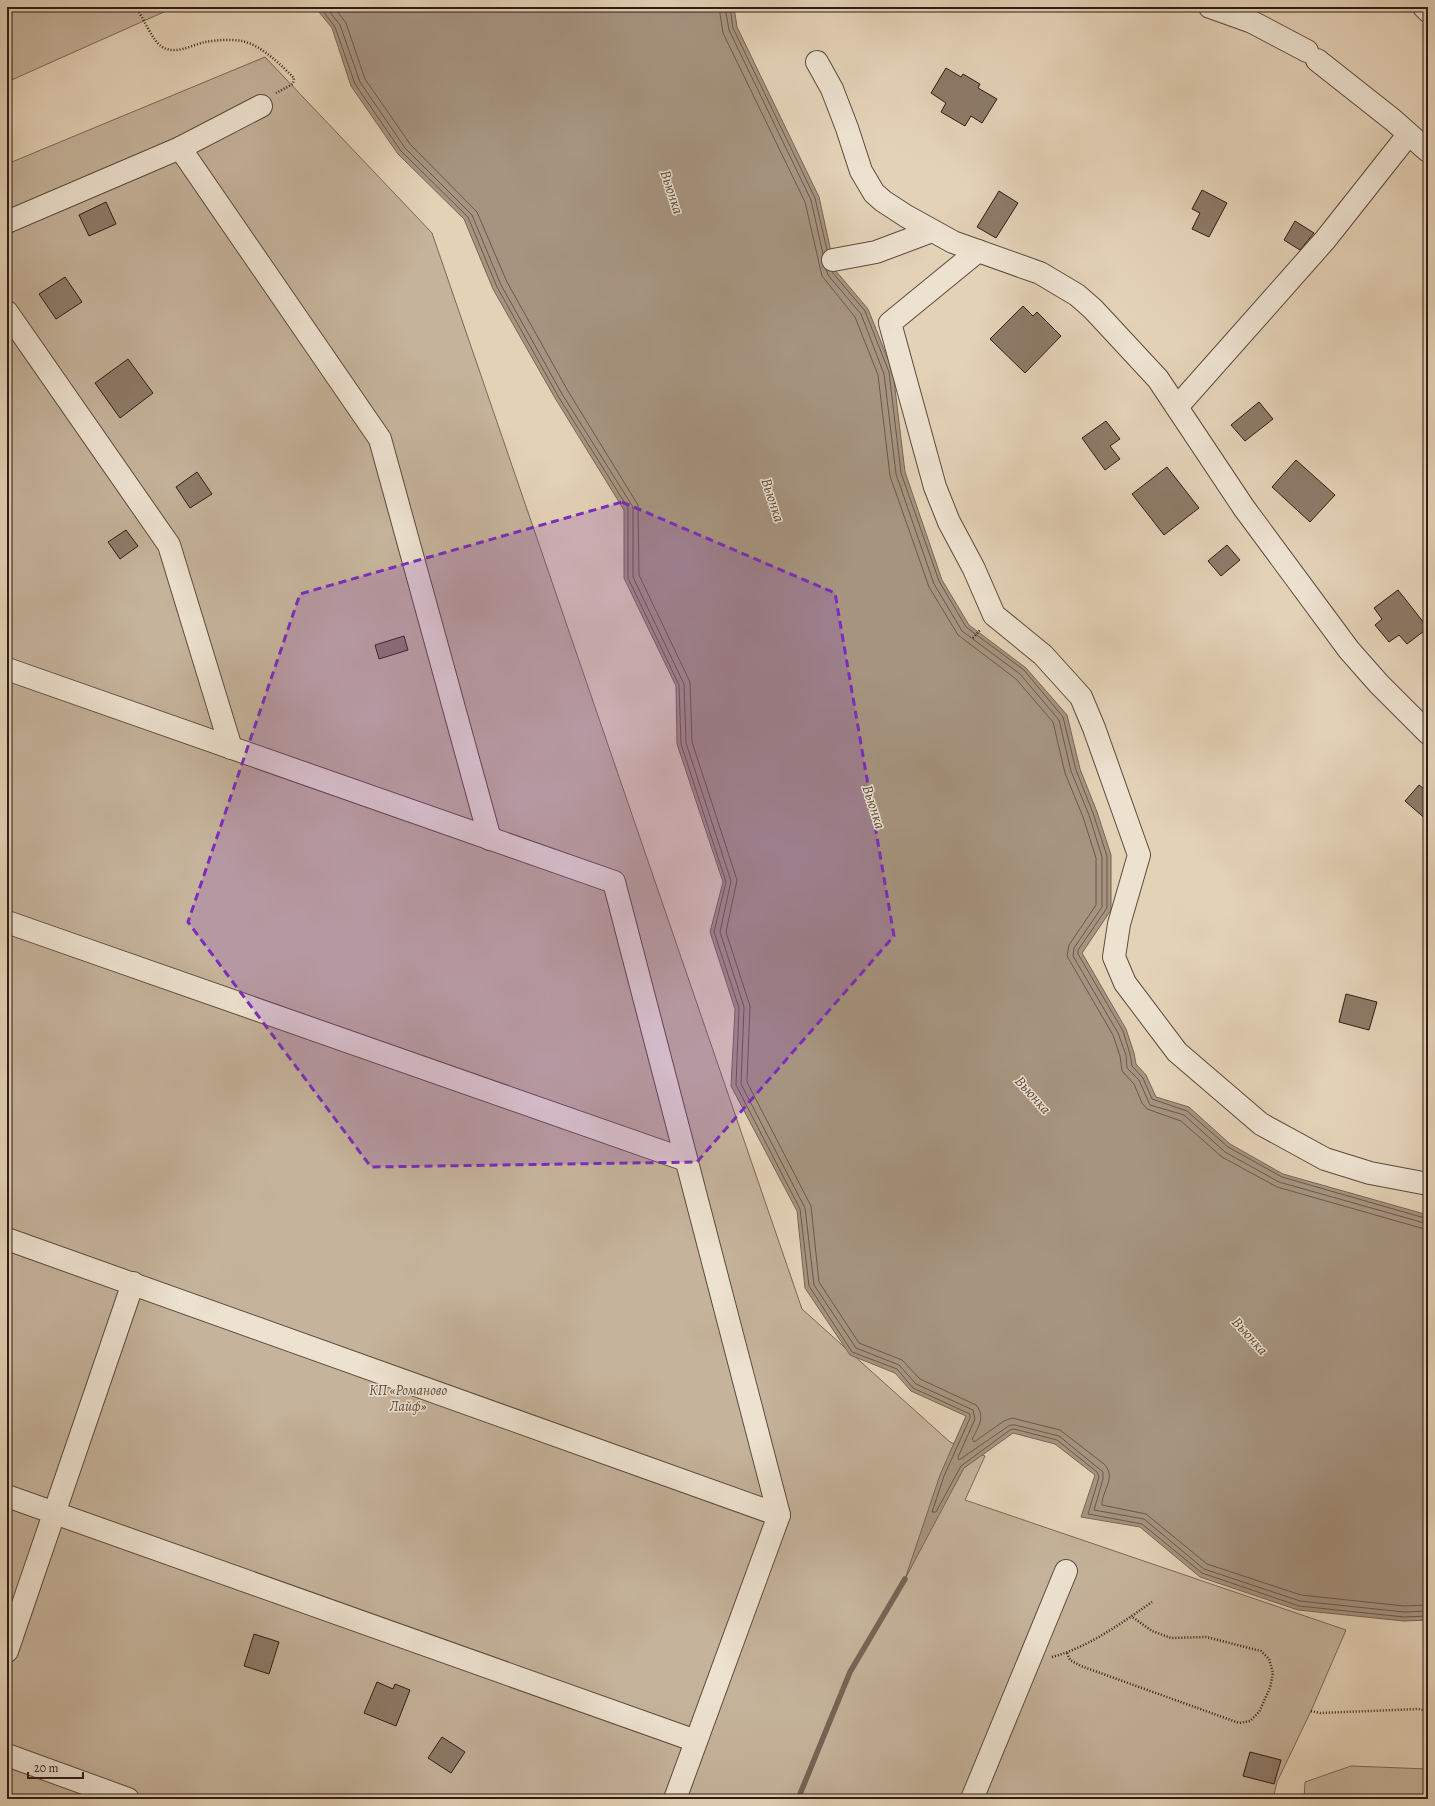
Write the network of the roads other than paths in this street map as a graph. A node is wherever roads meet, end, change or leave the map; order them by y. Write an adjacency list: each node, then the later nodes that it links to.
1 (1210, 7): 6 (street)
2 (1424, 7): 3 (street)
3 (1428, 11)
4 (817, 62): 10 (street)
5 (261, 106): 7 (street)
6 (1408, 135): 8 (street); 14 (street)
7 (180, 148): 9 (street); 18 (street)
8 (1428, 151)
9 (7, 222)
10 (932, 231): 11 (street); 12 (street)
11 (978, 251): 14 (street); 21 (street)
12 (833, 260)
13 (7, 312): 17 (street)
14 (1177, 408): 16 (street)
15 (7, 669): 17 (street)
16 (1428, 733)
17 (231, 748): 18 (street)
18 (490, 839): 20 (street)
19 (7, 922): 20 (street)
20 (686, 1160): 26 (street)
21 (1428, 1184)
22 (7, 1238): 23 (street)
23 (133, 1283): 25 (street); 26 (street)
24 (7, 1496): 25 (street)
25 (54, 1512): 28 (street); 29 (street)
26 (779, 1515): 29 (street)
27 (1066, 1570): 33 (street)
28 (7, 1651)
29 (696, 1741): 32 (street)
30 (7, 1756): 31 (street)
31 (128, 1799)
32 (675, 1799)
33 (972, 1799)

